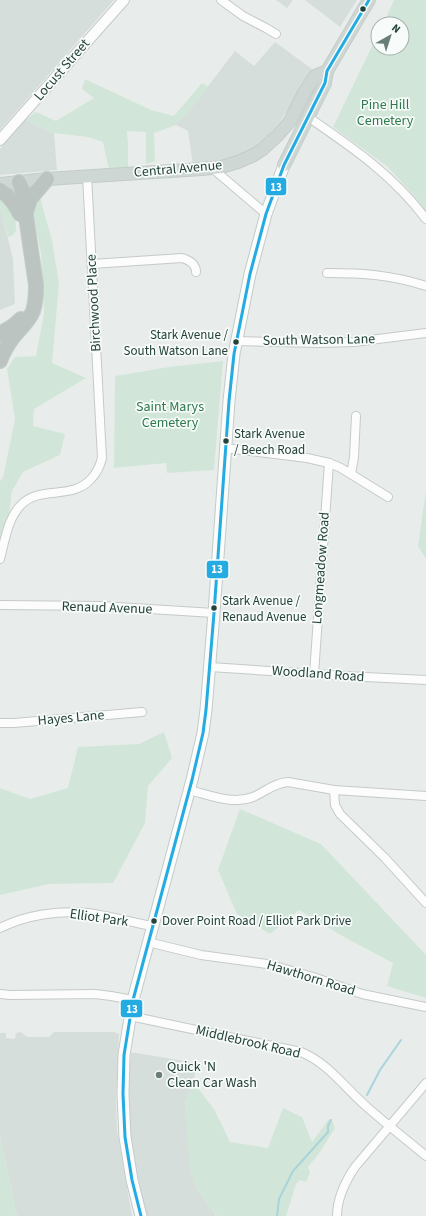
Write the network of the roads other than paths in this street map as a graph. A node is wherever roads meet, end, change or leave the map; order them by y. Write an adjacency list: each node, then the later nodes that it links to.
1 (124, 0): 8 (street, Locust Street)
2 (221, 0): 4 (street)
3 (370, 0): 5 (main road, Central Avenue)
4 (276, 34)
5 (327, 71): 6 (main road, Central Avenue); 7 (main road)
6 (297, 106): 7 (main road); 10 (main road, Central Avenue)
7 (308, 117): 9 (main road); 16 (street)
8 (0, 140)
9 (284, 165): 15 (main road)
10 (212, 168): 11 (main road, Central Avenue); 15 (street)
11 (86, 176): 12 (main road, Central Avenue); 17 (street, Birchwood Place)
12 (47, 178): 13 (main road, Central Avenue); 14 (highway)
13 (5, 184): 14 (highway)
14 (23, 213): 22 (highway); 24 (highway)
15 (266, 214): 23 (main road)
16 (426, 219)
17 (92, 264): 18 (street); 30 (street, Birchwood Place)
18 (196, 272)
19 (327, 273): 20 (street)
20 (426, 286)
21 (426, 333): 23 (street, South Watson Lane)
22 (0, 334)
23 (236, 341): 26 (main road)
24 (0, 361)
25 (356, 416): 28 (street)
26 (225, 448): 27 (street); 32 (main road)
27 (329, 463): 28 (street); 34 (street, Longmeadow Road)
28 (351, 474): 29 (street)
29 (388, 497)
30 (0, 559)
31 (0, 605): 32 (street, Renaud Avenue)
32 (214, 613): 33 (main road)
33 (210, 667): 34 (street, Woodland Road); 38 (main road)
34 (314, 674): 35 (street, Woodland Road)
35 (426, 680)
36 (142, 712): 37 (street, Hayes Lane)
37 (0, 723)
38 (189, 790): 39 (street); 42 (main road)
39 (334, 790): 40 (street); 41 (street)
40 (426, 796)
41 (426, 903)
42 (152, 926): 43 (street, Elliot Park); 44 (main road)
43 (0, 928)
44 (148, 942): 46 (main road); 47 (street, Hawthorn Road)
45 (0, 994): 46 (street)
46 (134, 1000): 48 (main road)
47 (426, 1007)
48 (130, 1016): 50 (street, Middlebrook Road); 52 (main road)
49 (426, 1084): 50 (street)
50 (390, 1126): 51 (street, Middlebrook Road); 53 (street)
51 (426, 1156)
52 (141, 1216)
53 (337, 1216)

